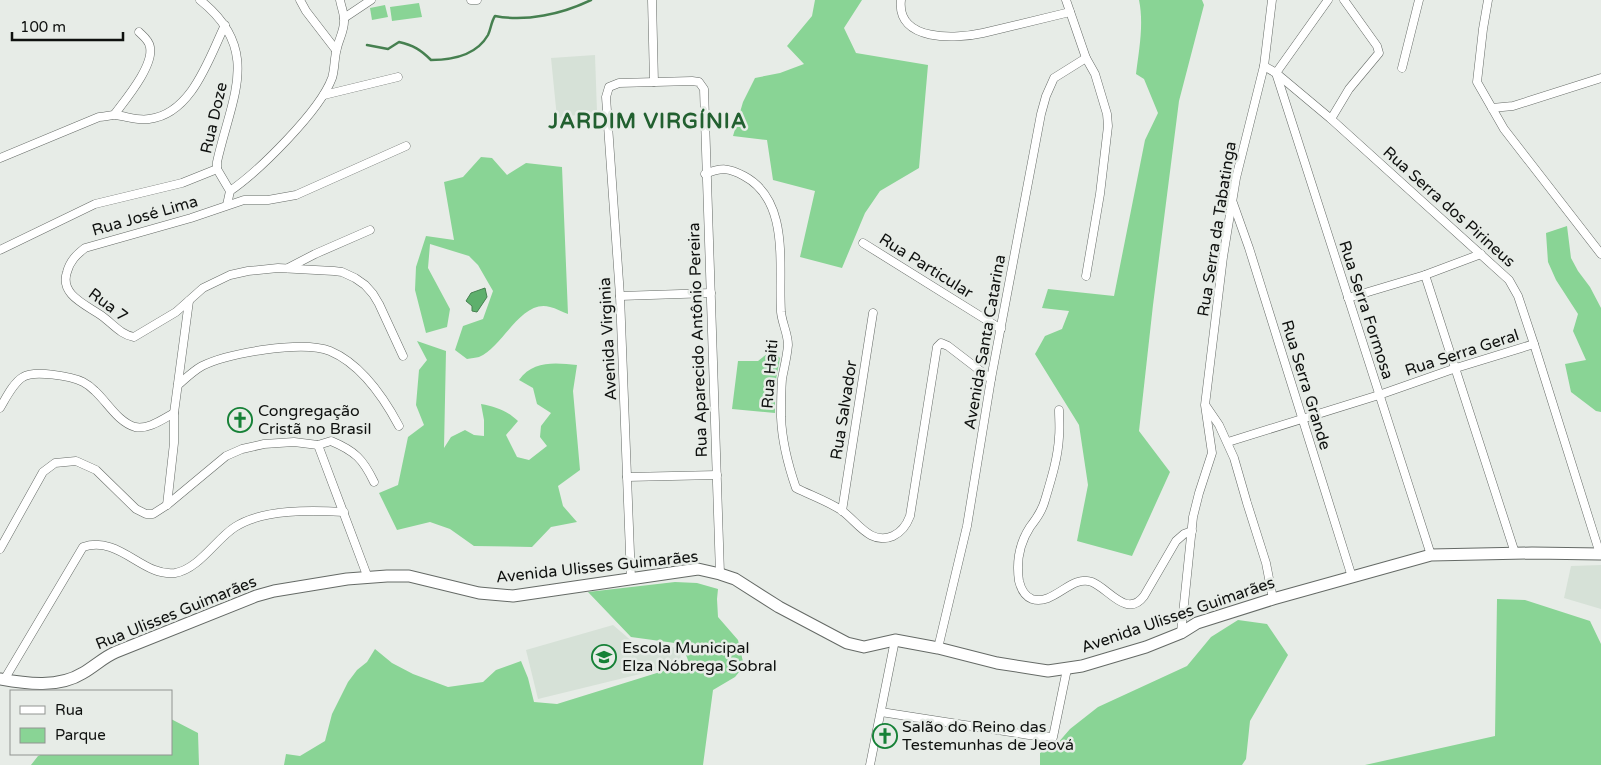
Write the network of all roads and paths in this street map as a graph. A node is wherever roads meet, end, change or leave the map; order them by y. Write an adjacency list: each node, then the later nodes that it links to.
1 (200, 0): 17 (street, Rua Doze)
2 (300, 0): 19 (street)
3 (340, 0): 16 (street)
4 (371, 0): 16 (street)
5 (471, 0): 6 (street)
6 (477, 0)
7 (652, 0): 26 (street)
8 (901, 0): 15 (street)
9 (1066, 0): 15 (street)
10 (1272, 0): 21 (street, Rua Serra da Tabatinga)
11 (1328, 0): 23 (street)
12 (1344, 0): 30 (street)
13 (1419, 0): 22 (street)
14 (1488, 0): 28 (street)
15 (1070, 12): 20 (street)
16 (344, 18): 19 (street)
17 (225, 25): 29 (street); 33 (street, Rua Doze)
18 (139, 32): 29 (street)
19 (336, 50): 27 (street)
20 (1086, 58): 45 (street); 52 (street, Avenida Santa Catarina)
21 (1264, 66): 23 (street, Rua Serra dos Pirineus); 36 (street, Rua Serra da Tabatinga)
22 (1402, 68)
23 (1276, 73): 30 (street, Rua Serra dos Pirineus); 49 (street, Rua Serra Formosa)
24 (398, 77): 27 (street)
25 (1601, 78): 28 (street)
26 (654, 82): 34 (street, Rua Aparecido Antônio Pereira); 48 (street, Avenida Virginia)
27 (324, 95): 35 (street)
28 (1492, 108): 42 (street)
29 (114, 115): 32 (street)
30 (1331, 119): 41 (street, Rua Serra dos Pirineus)
31 (406, 146): 37 (street, Rua José Lima)
32 (0, 158)
33 (217, 169): 35 (street, Rua Doze); 40 (street)
34 (705, 174): 47 (street, Rua Aparecido Antônio Pereira); 71 (street, Rua Haiti)
35 (230, 191): 37 (street)
36 (1232, 201): 59 (street, Rua Serra da Tabatinga); 63 (street, Rua Serra Grande)
37 (227, 205): 46 (street, Rua José Lima)
38 (370, 230): 43 (street)
39 (863, 242): 52 (street, Rua Particular)
40 (0, 250)
41 (1481, 254): 44 (street); 53 (street, Rua Serra dos Pirineus)
42 (1601, 254)
43 (288, 268): 50 (street); 54 (street)
44 (1425, 275): 49 (street); 55 (street)
45 (1086, 276)
46 (65, 285): 50 (street, Rua 7)
47 (711, 293): 48 (street); 67 (street, Rua Aparecido Antônio Pereira)
48 (620, 296): 68 (street, Avenida Virginia)
49 (1348, 298): 58 (street, Rua Serra Formosa)
50 (189, 301): 57 (street)
51 (873, 314): 71 (street, Rua Salvador)
52 (1001, 329): 56 (street, Avenida Santa Catarina)
53 (1534, 344): 55 (street, Rua Serra Geral); 76 (street, Rua Serra dos Pirineus)
54 (403, 356)
55 (1456, 368): 58 (street, Rua Serra Geral); 75 (street)
56 (991, 379): 71 (street, Rua Haiti); 85 (street, Avenida Santa Catarina)
57 (178, 385): 62 (street); 64 (street)
58 (1379, 395): 63 (street, Rua Serra Geral); 77 (street, Rua Serra Formosa)
59 (1205, 405): 65 (street); 73 (street, Rua Serra da Tabatinga)
60 (0, 408): 62 (street)
61 (1059, 410): 73 (street)
62 (174, 413): 70 (street)
63 (1302, 418): 65 (street, Rua Serra Geral); 79 (street, Rua Serra Grande)
64 (399, 426)
65 (1228, 442): 82 (street)
66 (318, 445): 69 (street); 70 (street); 72 (street)
67 (717, 476): 68 (street); 78 (street, Rua Aparecido Antônio Pereira)
68 (627, 477): 81 (street, Avenida Virginia)
69 (374, 482)
70 (167, 505): 74 (street)
71 (842, 511)
72 (344, 512): 80 (street); 87 (street)
73 (1192, 531): 83 (street, Rua Serra da Tabatinga)
74 (0, 549)
75 (1515, 553): 76 (main road, Avenida Ulisses Guimarães); 77 (main road, Avenida Ulisses Guimarães)
76 (1600, 554)
77 (1431, 555): 79 (main road, Avenida Ulisses Guimarães)
78 (720, 574): 81 (main road, Avenida Ulisses Guimarães); 84 (main road, Avenida Ulisses Guimarães)
79 (1352, 577): 82 (main road, Avenida Ulisses Guimarães)
80 (368, 578): 81 (main road, Avenida Ulisses Guimarães); 87 (main road, Rua Ulisses Guimarães)
81 (631, 579)
82 (1273, 599): 83 (main road, Avenida Ulisses Guimarães)
83 (1181, 633): 86 (main road, Avenida Ulisses Guimarães)
84 (895, 640): 85 (main road, Avenida Ulisses Guimarães); 88 (street)
85 (938, 648): 86 (main road, Avenida Ulisses Guimarães)
86 (1067, 669): 88 (street)
87 (2, 679)
88 (881, 712): 89 (street)
89 (870, 765)

